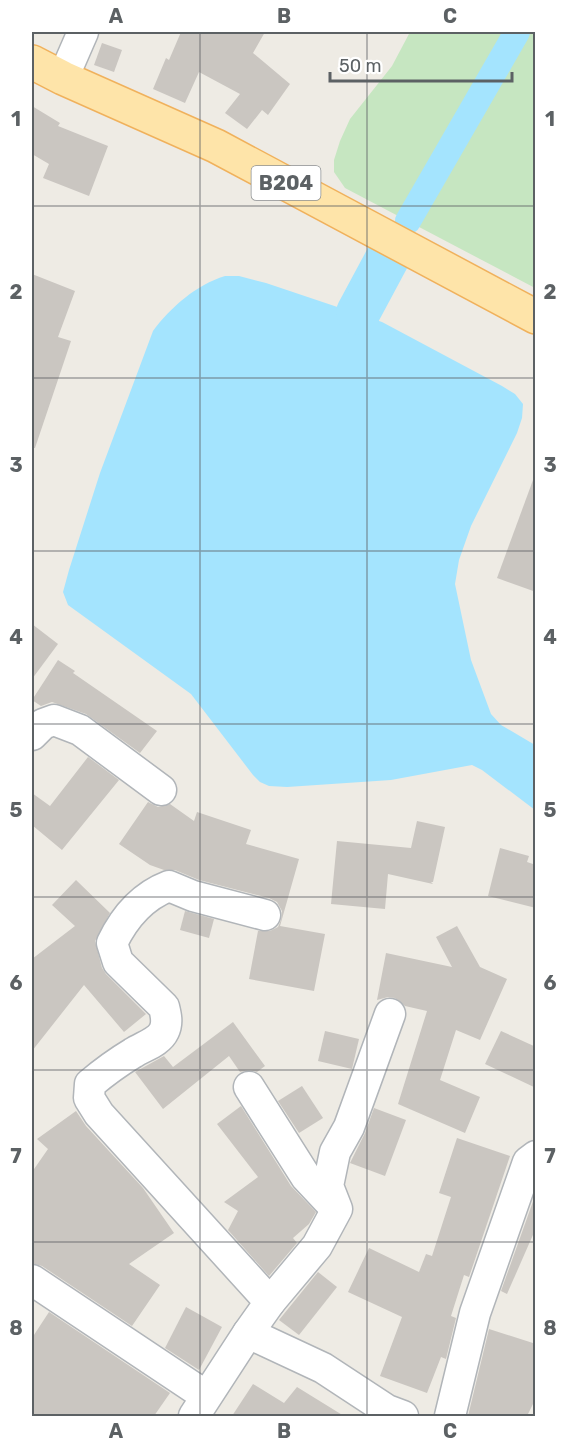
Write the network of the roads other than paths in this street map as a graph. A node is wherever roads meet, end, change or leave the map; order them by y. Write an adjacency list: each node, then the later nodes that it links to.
1 (83, 32): 3 (street)
2 (32, 62): 3 (main road, B204)
3 (63, 78): 4 (main road, B204)
4 (536, 317)
5 (32, 735): 6 (street)
6 (161, 790)
7 (265, 915): 13 (street)
8 (390, 1014): 11 (street)
9 (249, 1087): 11 (street)
10 (536, 1156): 17 (street)
11 (337, 1209): 13 (street)
12 (32, 1280): 15 (street)
13 (270, 1302): 14 (street)
14 (248, 1333): 15 (street); 16 (street)
15 (200, 1406)
16 (392, 1414)
17 (450, 1416)

